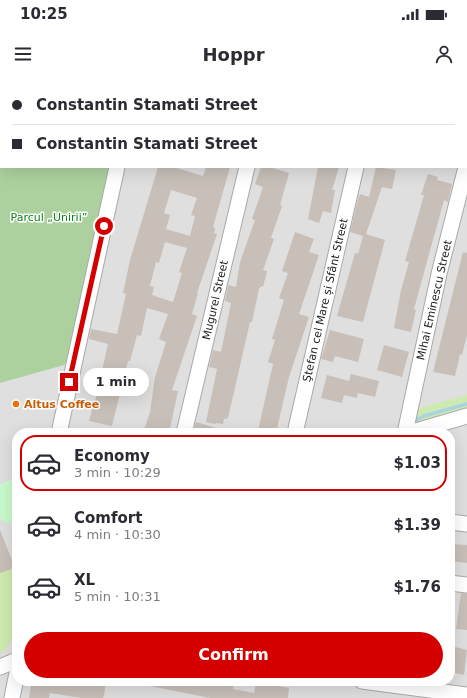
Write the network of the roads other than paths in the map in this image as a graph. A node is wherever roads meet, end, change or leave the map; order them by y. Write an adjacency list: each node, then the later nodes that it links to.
1 (117, 168): 6 (street)
2 (247, 168): 7 (street, Mugurel Street)
3 (356, 168): 8 (street, Ştefan cel Mare și Sfânt Street)
4 (466, 168): 9 (street, Mihai Eminescu Street)
5 (467, 416): 10 (street)
6 (60, 428)
7 (185, 428)
8 (296, 428)
9 (406, 428)
10 (426, 428)
11 (455, 523): 12 (street)
12 (467, 524)
13 (455, 584): 14 (street)
14 (467, 586)
15 (12, 662): 16 (street)
16 (0, 667)
17 (14, 686): 20 (street)
18 (400, 686): 19 (street)
19 (467, 695)
20 (12, 698)

